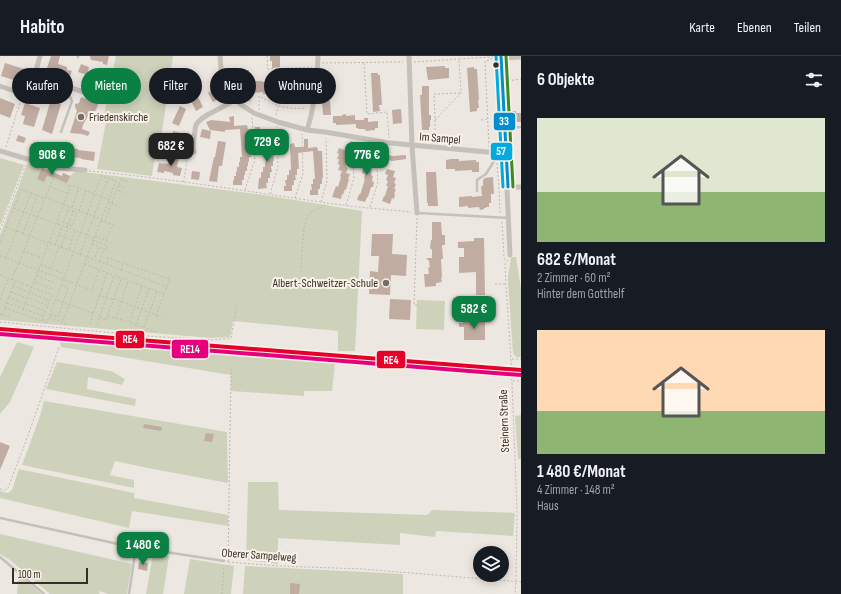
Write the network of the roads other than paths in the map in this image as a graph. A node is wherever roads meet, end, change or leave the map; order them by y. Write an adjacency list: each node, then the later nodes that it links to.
1 (40, 56): 7 (street)
2 (220, 56): 8 (street, Im Sampel)
3 (318, 56): 16 (street)
4 (501, 57): 5 (street); 15 (street)
5 (521, 57)
6 (409, 59): 18 (street)
7 (37, 68)
8 (221, 68)
9 (0, 86): 10 (street)
10 (12, 90)
11 (71, 104): 17 (lane)
12 (228, 104): 20 (street)
13 (242, 104): 16 (street, Im Sampel)
14 (521, 127): 15 (lane)
15 (505, 128): 22 (street)
16 (305, 130): 18 (street, Im Sampel)
17 (61, 132)
18 (412, 146): 21 (street, Im Sampel); 27 (street)
19 (2, 152): 23 (street)
20 (194, 152)
21 (499, 152): 22 (street, Im Sampel); 26 (lane)
22 (506, 152): 24 (street)
23 (84, 170)
24 (508, 187): 25 (street); 28 (street)
25 (521, 187)
26 (477, 191)
27 (417, 213): 28 (lane)
28 (508, 218): 29 (street)
29 (510, 254)
30 (0, 518): 31 (lane, Oberer Sampelweg)
31 (136, 548): 33 (lane, Oberer Sampelweg); 35 (lane)
32 (0, 557): 34 (lane)
33 (224, 561)
34 (44, 594)
35 (128, 594)

